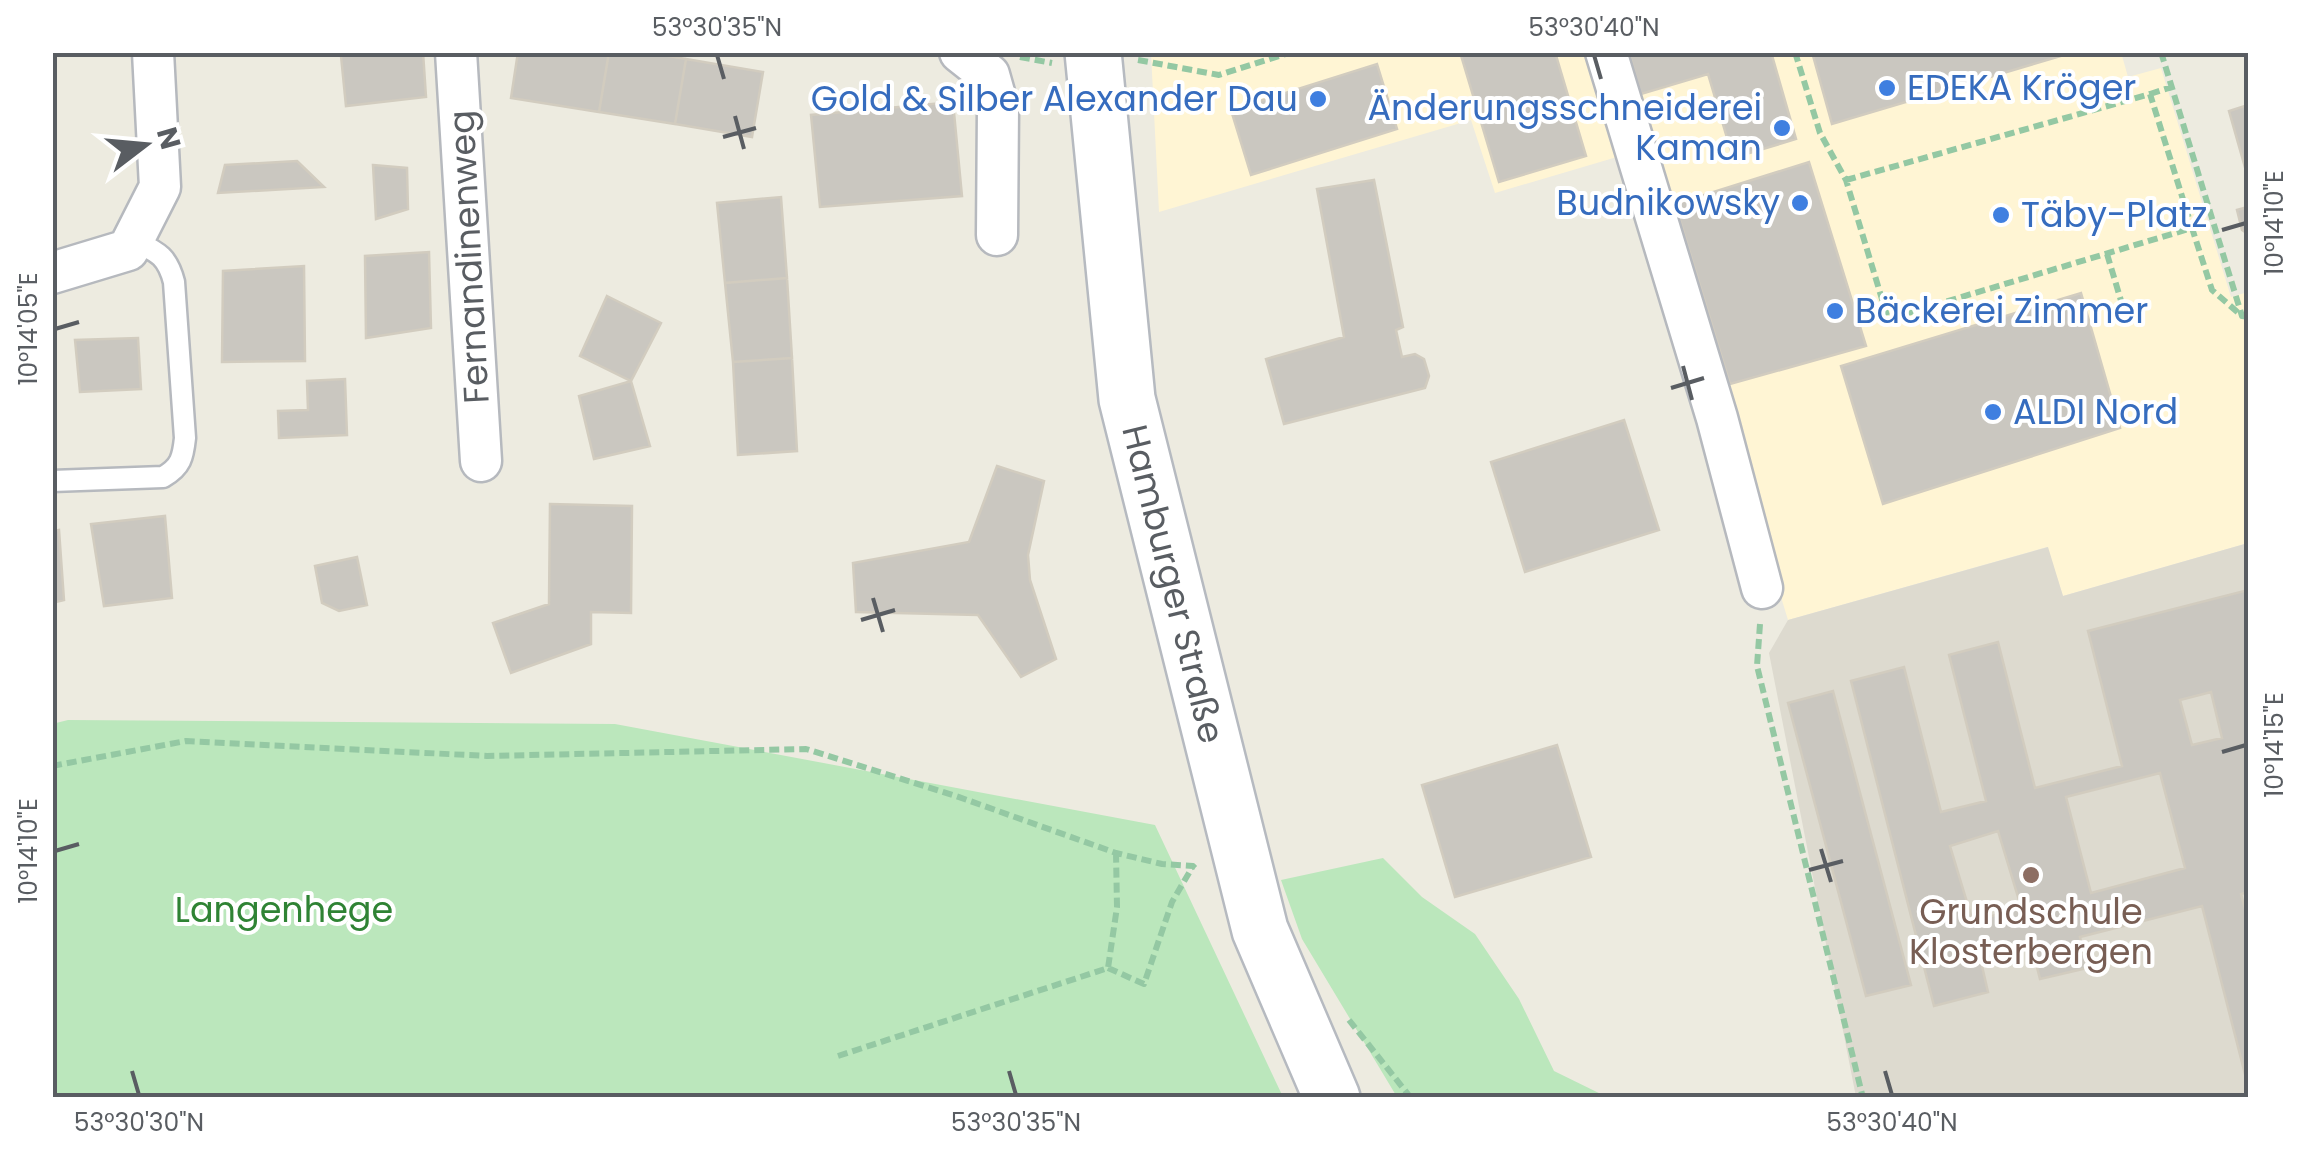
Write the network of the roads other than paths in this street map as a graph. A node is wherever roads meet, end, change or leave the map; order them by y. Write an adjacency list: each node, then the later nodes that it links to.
1 (153, 52): 7 (street)
2 (456, 52): 9 (street, Fernandinenweg)
3 (960, 52): 6 (street)
4 (1606, 52): 11 (street)
5 (1113, 56): 12 (main road, Hamburger Straße)
6 (997, 235)
7 (133, 240): 8 (street); 10 (lane)
8 (52, 273)
9 (481, 460)
10 (52, 481)
11 (1762, 588)
12 (1332, 1098)

